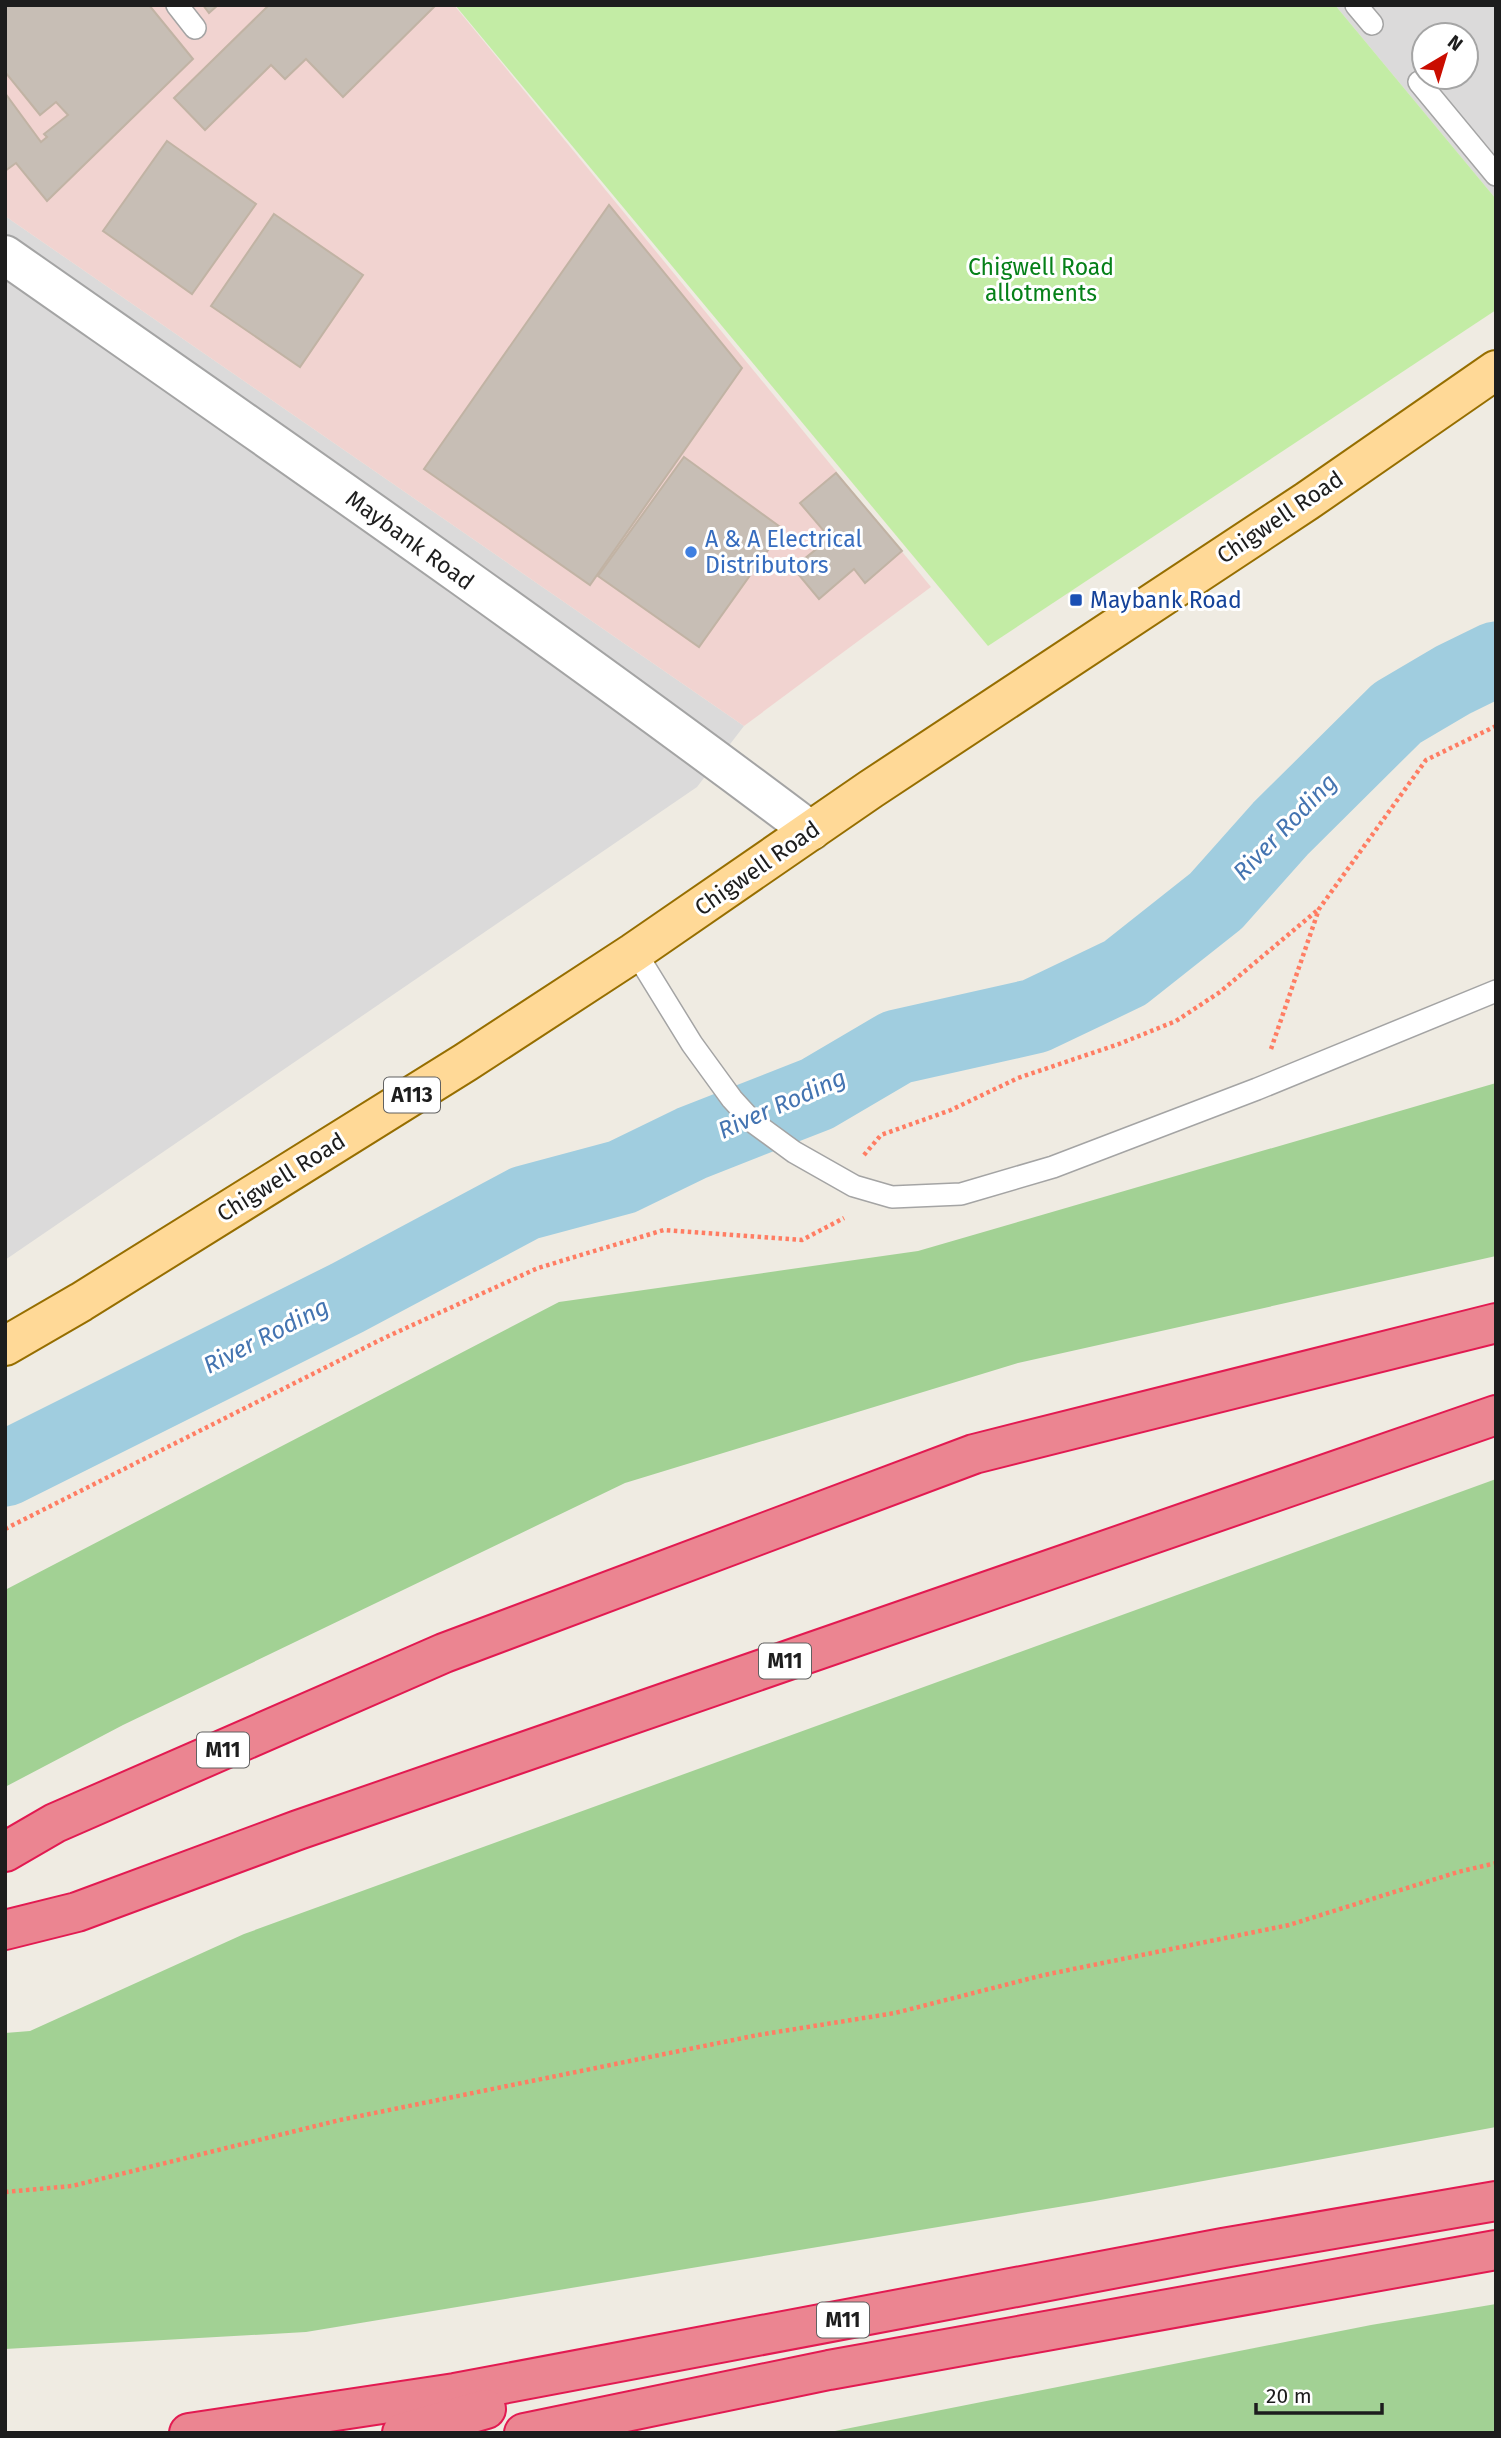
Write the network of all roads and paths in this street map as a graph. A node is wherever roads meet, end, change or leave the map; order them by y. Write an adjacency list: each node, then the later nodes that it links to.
1 (177, 5): 4 (lane)
2 (1356, 5): 3 (lane)
3 (1372, 24)
4 (195, 28)
5 (1427, 91): 6 (lane)
6 (1496, 174)
7 (5, 255): 10 (street, Maybank Road)
8 (1496, 370): 10 (main road, Chigwell Road / A113)
9 (1496, 726): 11 (path)
10 (811, 831): 12 (main road, Chigwell Road / A113)
11 (1319, 909): 14 (path); 15 (path)
12 (633, 953): 14 (lane); 18 (main road, Chigwell Road / A113)
13 (1496, 991): 14 (lane)
14 (1258, 1089)
15 (862, 1157)
16 (845, 1217): 20 (path)
17 (1496, 1324): 21 (highway, M11)
18 (5, 1346)
19 (1496, 1415): 23 (highway, M11)
20 (5, 1529)
21 (5, 1852)
22 (1496, 1863): 24 (path)
23 (5, 1930)
24 (5, 2192)
25 (1496, 2201): 26 (highway, M11)
26 (1223, 2248): 28 (highway, M11); 29 (highway, M11)
27 (1496, 2250): 30 (highway, M11)
28 (189, 2433)
29 (402, 2433)
30 (524, 2433)

